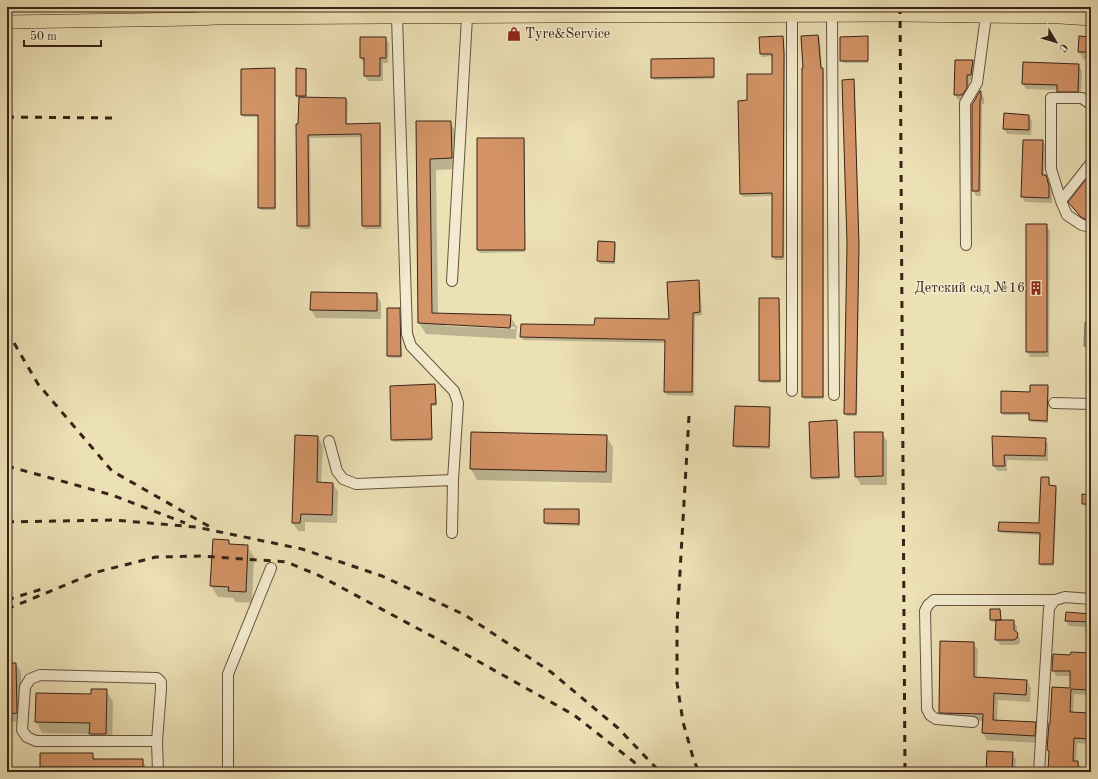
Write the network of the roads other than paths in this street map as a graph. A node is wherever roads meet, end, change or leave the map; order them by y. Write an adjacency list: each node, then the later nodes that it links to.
1 (550, 11): 5 (main road); 6 (main road)
2 (851, 11): 7 (main road); 8 (main road)
3 (1003, 12): 8 (main road); 10 (main road)
4 (216, 13): 9 (main road); 11 (main road)
5 (462, 13): 9 (main road); 17 (street)
6 (792, 15): 7 (main road); 18 (street)
7 (832, 15): 19 (street)
8 (986, 16): 16 (street)
9 (397, 17): 23 (street)
10 (1091, 19)
11 (7, 22)
12 (1090, 103): 14 (street)
13 (1091, 163): 14 (street)
14 (1060, 202): 15 (street)
15 (1091, 227)
16 (966, 245)
17 (452, 281)
18 (792, 391)
19 (834, 395)
20 (1054, 403): 21 (street)
21 (1091, 404)
22 (329, 441): 23 (street)
23 (453, 480): 24 (street)
24 (452, 533)
25 (271, 568): 31 (street)
26 (1091, 599): 27 (street)
27 (1055, 600): 28 (street); 32 (street)
28 (973, 722)
29 (157, 741): 29 (street); 30 (street)
30 (158, 772)
31 (228, 772)
32 (1039, 772)

